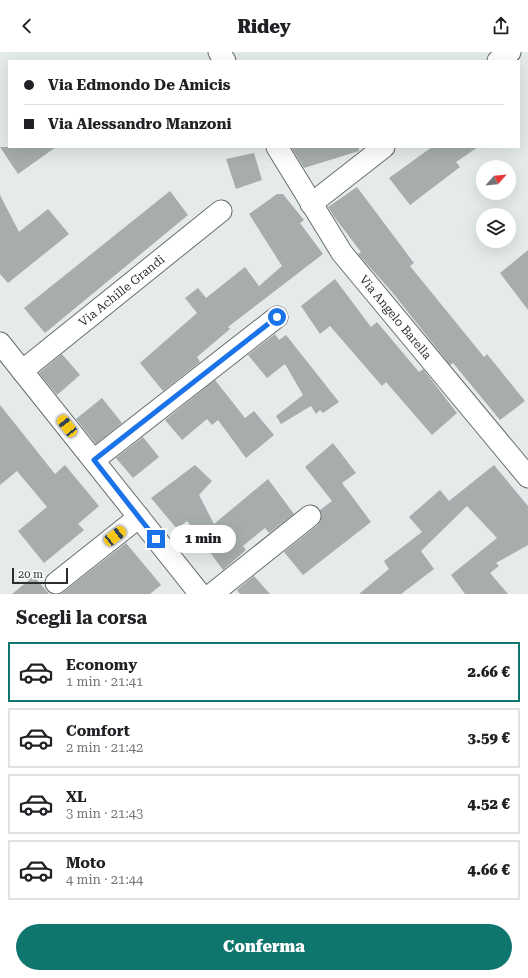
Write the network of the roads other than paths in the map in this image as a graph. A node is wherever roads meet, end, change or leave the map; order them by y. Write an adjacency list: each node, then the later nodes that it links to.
1 (510, 52): 2 (street)
2 (499, 60)
3 (278, 148): 5 (street, Via Angelo Barella)
4 (383, 148): 5 (street)
5 (311, 204): 11 (street, Via Angelo Barella)
6 (221, 211): 9 (street, Via Achille Grandi)
7 (277, 317): 10 (street)
8 (0, 343): 9 (street)
9 (22, 371): 10 (street)
10 (94, 460): 13 (street)
11 (528, 477)
12 (310, 516): 16 (street)
13 (139, 517): 14 (street); 15 (street)
14 (56, 583)
15 (200, 594)
16 (212, 594)

